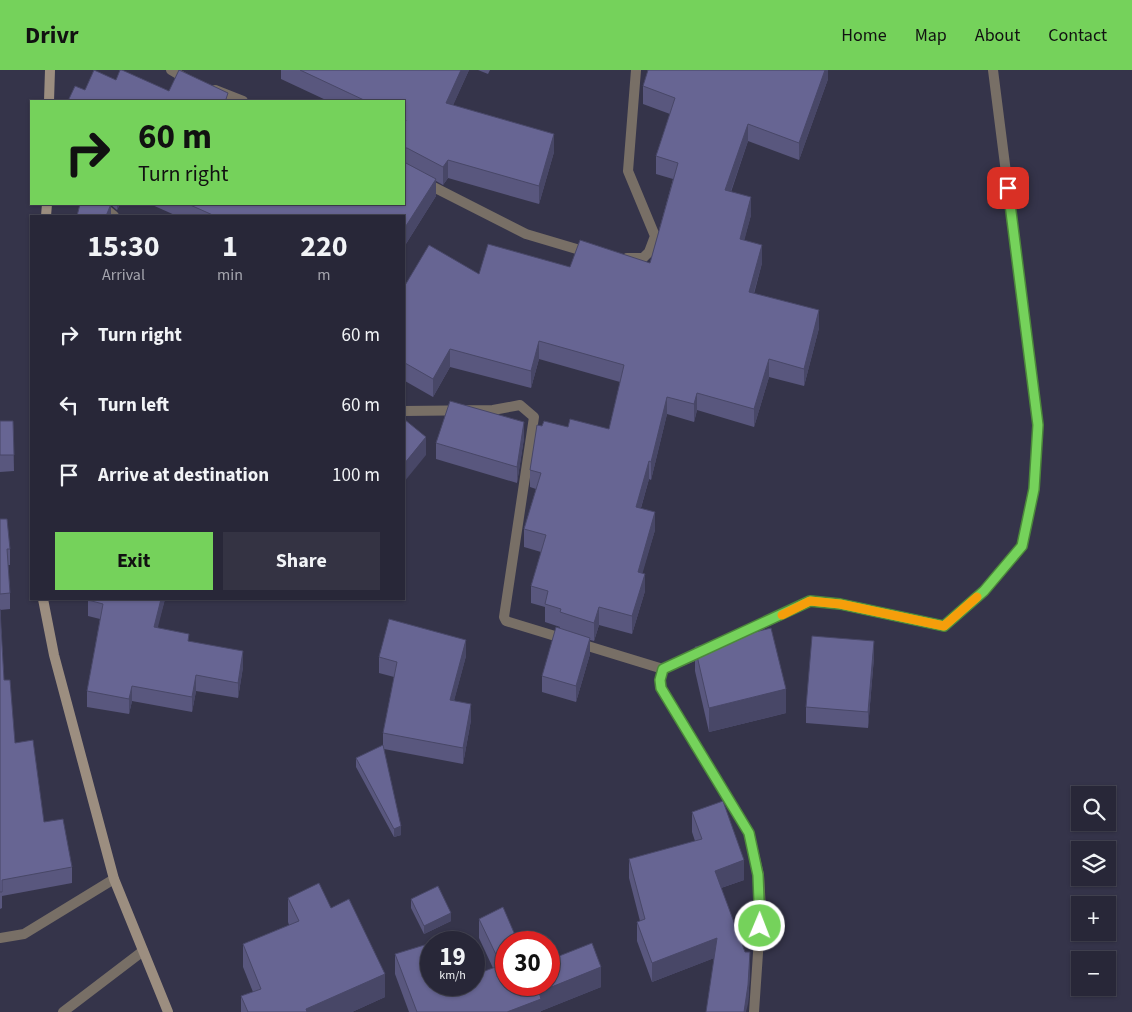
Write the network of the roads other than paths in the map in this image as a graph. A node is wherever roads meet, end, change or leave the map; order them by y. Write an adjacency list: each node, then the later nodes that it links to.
1 (50, 70): 5 (street)
2 (172, 70): 6 (street)
3 (636, 70): 11 (street)
4 (992, 70): 14 (street)
5 (49, 100)
6 (240, 100)
7 (405, 173): 10 (street)
8 (101, 205): 9 (street)
9 (113, 215)
10 (598, 255)
11 (615, 258)
12 (405, 411): 14 (street)
13 (43, 600): 15 (street)
14 (663, 669): 20 (street)
15 (114, 879): 16 (street); 17 (street)
16 (0, 938)
17 (143, 951): 18 (street); 19 (street)
18 (63, 1012)
19 (168, 1012)
20 (754, 1012)

